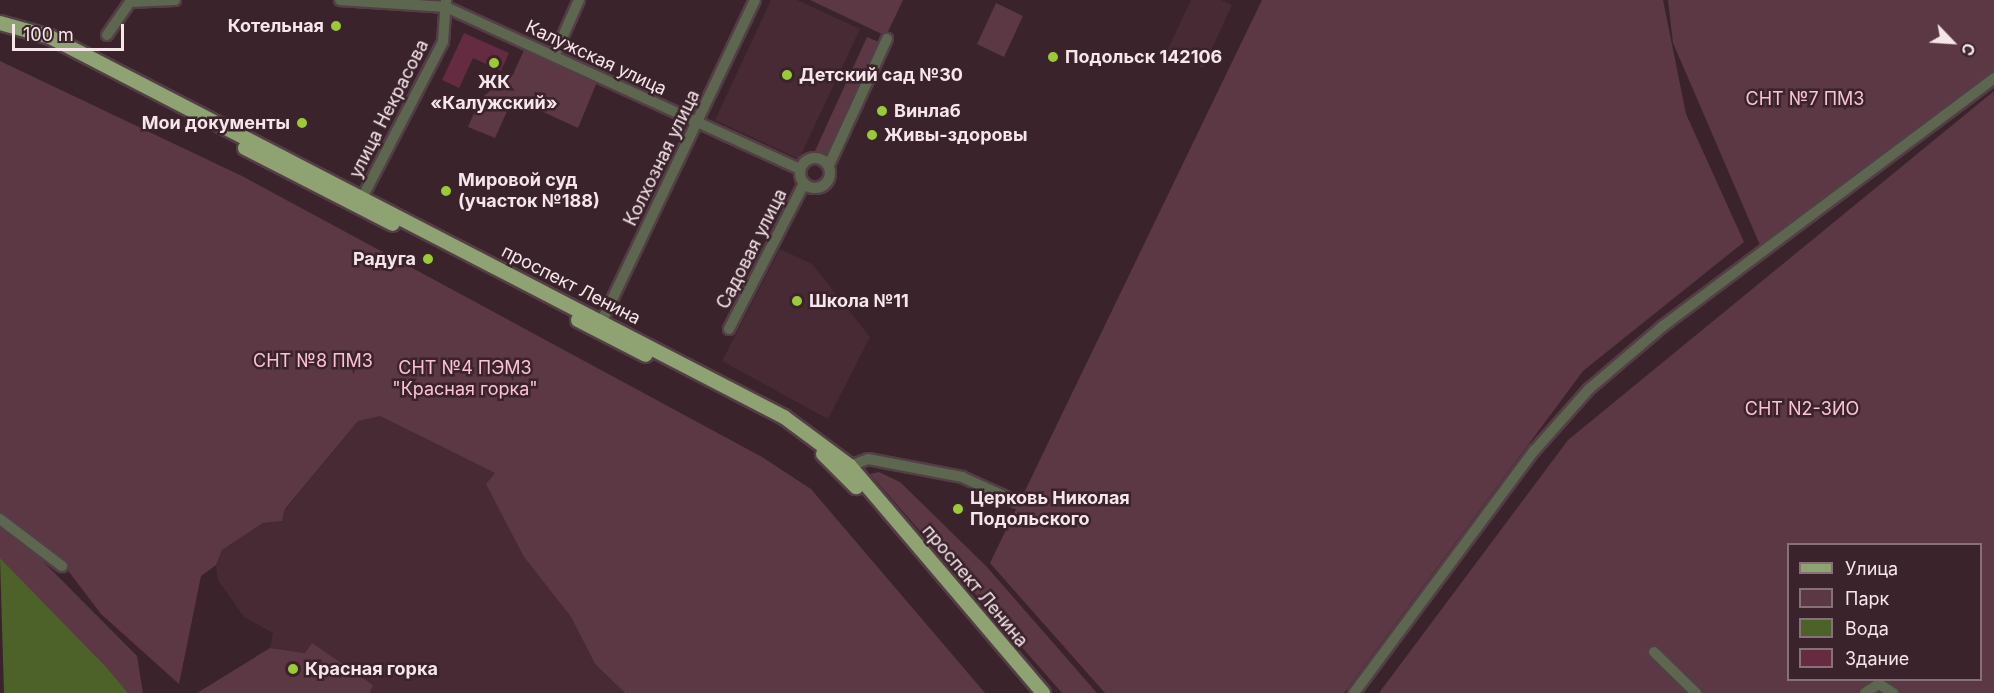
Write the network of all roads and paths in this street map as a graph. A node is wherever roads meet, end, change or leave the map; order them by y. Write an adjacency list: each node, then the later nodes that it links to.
1 (175, 0): 8 (street)
2 (340, 0): 5 (street, Калужская улица)
3 (579, 0): 10 (street)
4 (755, 0): 12 (street, Колхозная улица)
5 (446, 3): 10 (street, Калужская улица); 16 (street, улица Некрасова)
6 (0, 23): 16 (main road, проспект Ленина)
7 (0, 32): 17 (main road, проспект Ленина)
8 (107, 35)
9 (887, 39): 13 (street)
10 (554, 56): 12 (street, Калужская улица)
11 (1994, 78): 26 (street)
12 (698, 123): 14 (street, Калужская улица); 17 (street, Колхозная улица)
13 (829, 165): 14 (street); 15 (street)
14 (800, 169): 15 (street)
15 (804, 184): 18 (street, Садовая улица)
16 (362, 198): 17 (main road, проспект Ленина)
17 (600, 325): 19 (main road, проспект Ленина); 24 (main road, проспект Ленина)
18 (729, 329)
19 (850, 466): 20 (street); 25 (main road, проспект Ленина)
20 (1017, 502)
21 (0, 519): 22 (street)
22 (62, 566)
23 (1654, 652): 27 (street)
24 (1032, 693)
25 (1043, 693)
26 (1354, 693)
27 (1696, 693)
28 (1866, 693): 29 (street)
29 (1893, 693)

